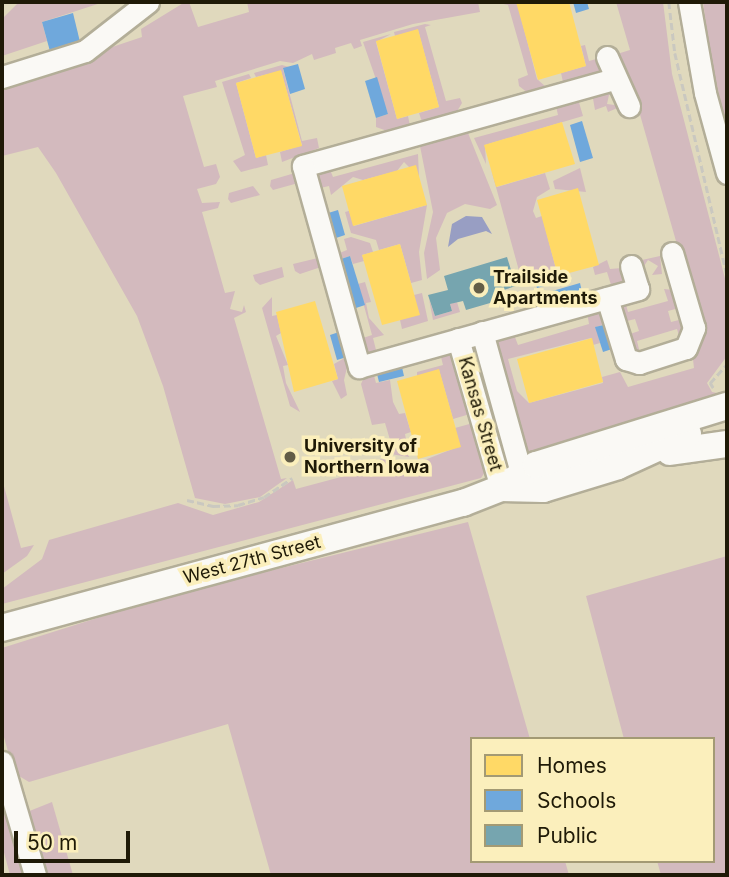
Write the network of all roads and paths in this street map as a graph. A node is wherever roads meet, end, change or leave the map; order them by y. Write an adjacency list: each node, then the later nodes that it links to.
1 (148, 2): 4 (street)
2 (669, 2): 12 (path)
3 (689, 2): 9 (street)
4 (123, 9): 6 (street)
5 (607, 57): 7 (street)
6 (2, 77)
7 (614, 79): 8 (street); 15 (street)
8 (629, 106)
9 (727, 173)
10 (672, 253): 13 (street)
11 (631, 266): 13 (street)
12 (727, 275)
13 (607, 298): 14 (street)
14 (482, 332): 15 (street); 17 (street)
15 (458, 339): 19 (street, Kansas Street)
16 (727, 388): 21 (main road)
17 (503, 406): 19 (street); 25 (street)
18 (727, 406): 21 (main road, West 27th Street)
19 (480, 413): 25 (street, Kansas Street)
20 (727, 427): 23 (main road, West 27th Street)
21 (661, 428): 25 (main road, West 27th Street)
22 (727, 444): 23 (main road)
23 (618, 466): 25 (main road, West 27th Street)
24 (292, 478): 26 (path)
25 (516, 484): 27 (main road, West 27th Street)
26 (187, 500)
27 (2, 628)
28 (2, 762): 29 (street)
29 (34, 875)

